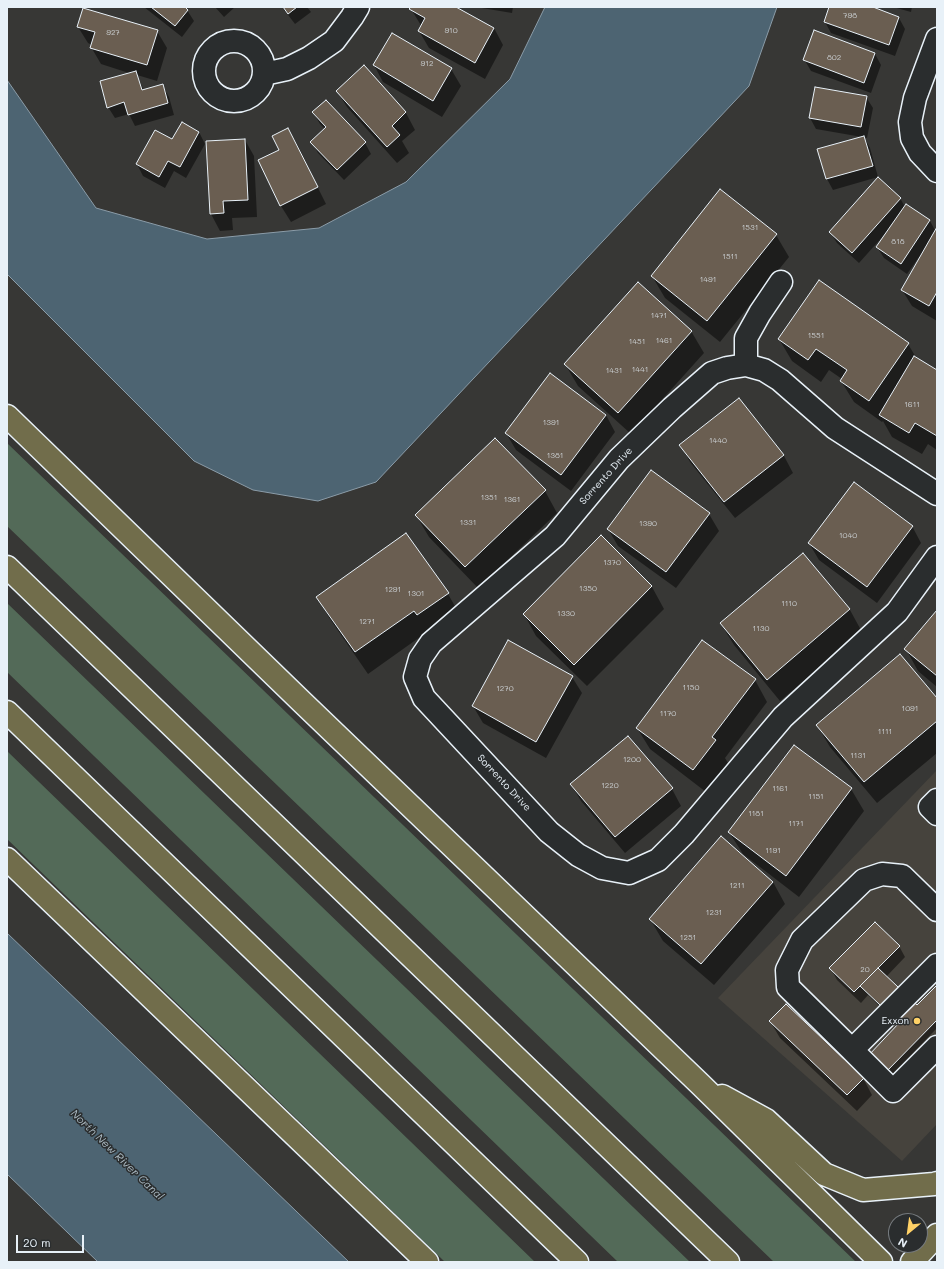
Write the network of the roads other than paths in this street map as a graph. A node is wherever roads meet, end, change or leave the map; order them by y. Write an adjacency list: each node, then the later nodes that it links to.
1 (358, 7): 3 (street)
2 (937, 39): 4 (street)
3 (264, 74)
4 (937, 171)
5 (781, 282): 6 (street)
6 (746, 365): 8 (street, Sorrento Drive); 9 (street, Sorrento Drive)
7 (7, 416): 19 (main road)
8 (937, 494)
9 (937, 557)
10 (7, 566): 24 (main road)
11 (7, 712): 23 (main road)
12 (937, 800): 13 (street)
13 (937, 814)
14 (7, 859): 22 (main road)
15 (937, 910): 18 (street)
16 (937, 965): 18 (street)
17 (937, 1047): 18 (street)
18 (852, 1050)
19 (700, 1084): 20 (main road); 25 (main road)
20 (937, 1183)
21 (937, 1235): 26 (main road)
22 (426, 1262)
23 (577, 1262)
24 (728, 1262)
25 (881, 1262)
26 (912, 1262)

